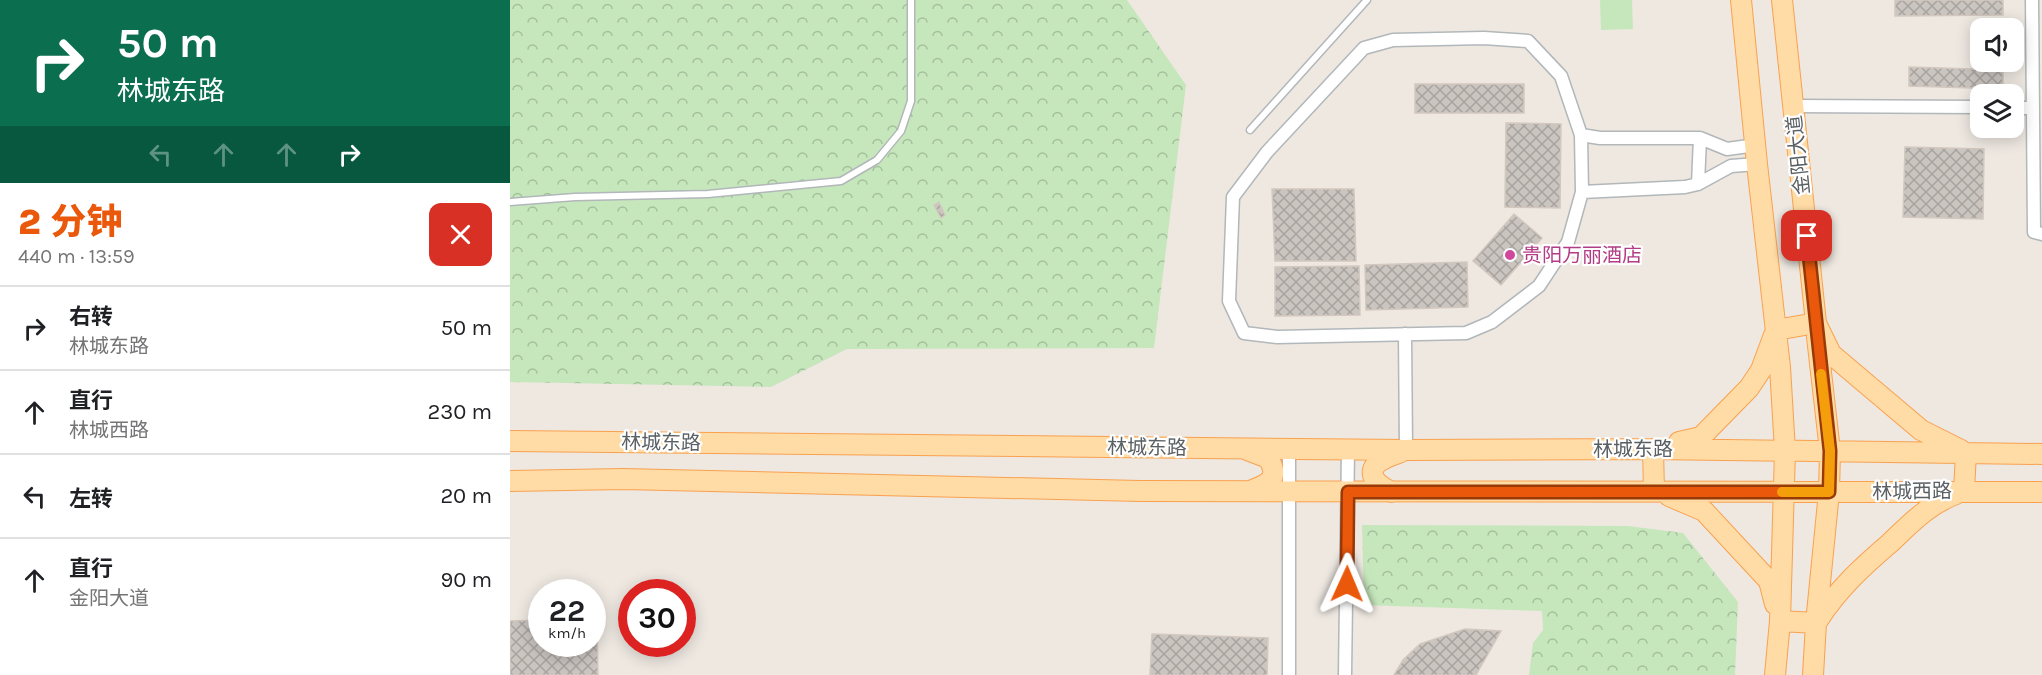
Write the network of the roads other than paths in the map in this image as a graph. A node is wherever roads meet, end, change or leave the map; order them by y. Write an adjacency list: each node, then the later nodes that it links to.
1 (911, 0): 16 (lane)
2 (1366, 0): 10 (lane)
3 (1741, 0): 13 (main road, 金阳大道)
4 (1782, 0): 6 (main road, 金阳大道)
5 (2032, 0): 9 (street)
6 (1793, 106): 7 (street); 18 (main road, 金阳大道)
7 (1970, 107)
8 (2024, 108): 9 (street)
9 (2032, 108): 17 (street)
10 (1250, 130)
11 (1581, 135): 12 (street); 15 (street); 20 (street)
12 (1700, 138): 13 (street); 14 (street)
13 (1756, 154): 14 (street); 19 (main road, 金阳大道)
14 (1698, 184): 15 (street)
15 (1582, 192): 20 (street)
16 (510, 202)
17 (2042, 234)
18 (1816, 323): 19 (main road); 28 (main road); 29 (main road, 金阳大道)
19 (1776, 330): 25 (main road); 27 (main road, 金阳大道)
20 (1405, 334): 26 (street)
21 (510, 441): 22 (main road, 林城东路)
22 (1243, 448): 23 (main road, 林城东路); 32 (main road)
23 (1289, 449): 24 (main road, 林城东路); 35 (street)
24 (1348, 449): 26 (main road, 林城东路); 36 (street)
25 (1653, 449): 26 (main road, 林城东路); 27 (main road, 林城东路); 33 (main road)
26 (1406, 450): 37 (main road)
27 (1785, 451): 28 (main road, 林城西路); 38 (main road, 金阳大道)
28 (1830, 451): 29 (main road, 林城西路); 39 (main road)
29 (1966, 453): 30 (main road, 林城西路); 34 (main road)
30 (2042, 454)
31 (510, 481): 32 (main road, 林城东路)
32 (1248, 491): 35 (main road, 林城东路)
33 (1654, 491): 37 (main road, 林城东路); 38 (main road, 林城东路); 41 (main road)
34 (1964, 491): 39 (main road, 林城西路); 40 (main road, 林城西路); 42 (main road)
35 (1288, 492): 36 (main road, 林城东路); 43 (street)
36 (1348, 492): 37 (main road, 林城东路); 44 (street)
37 (1391, 492)
38 (1783, 492): 39 (main road, 林城西路); 41 (main road, 金阳大道)
39 (1829, 492): 42 (main road)
40 (2042, 492)
41 (1780, 621): 42 (main road); 45 (main road, 金阳大道)
42 (1816, 623): 46 (main road)
43 (1289, 675)
44 (1345, 675)
45 (1775, 675)
46 (1813, 675)

